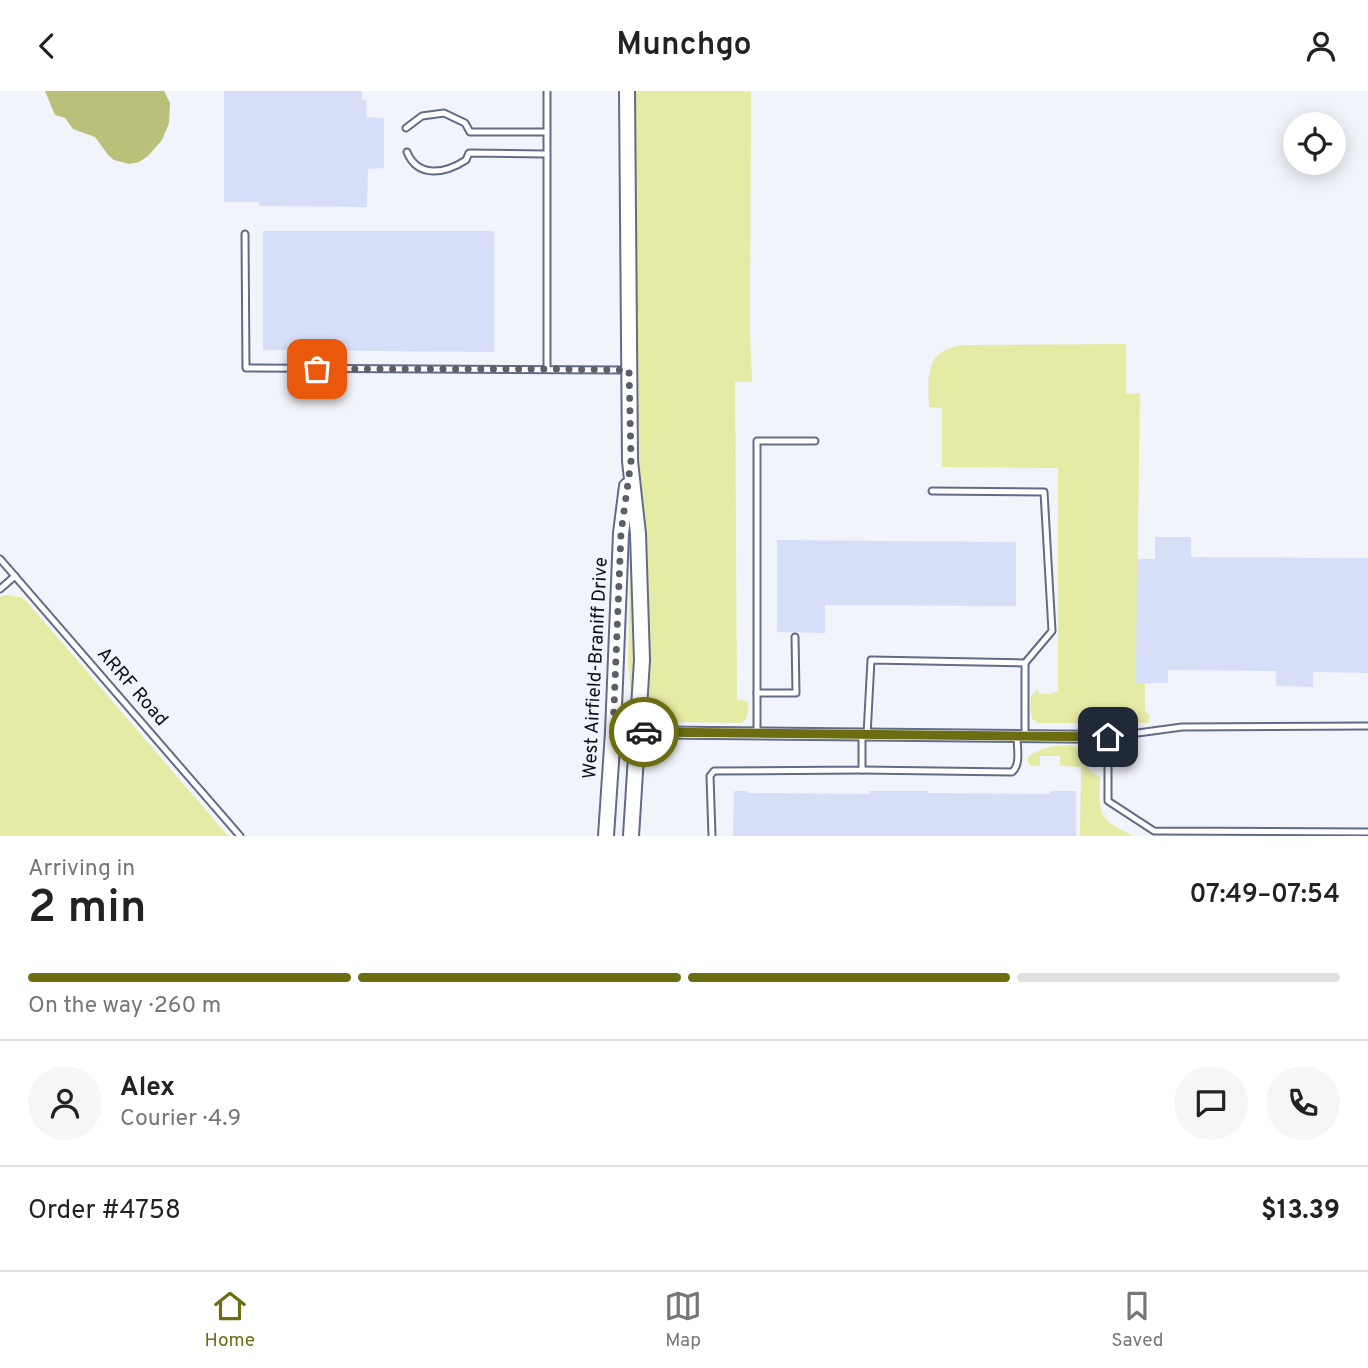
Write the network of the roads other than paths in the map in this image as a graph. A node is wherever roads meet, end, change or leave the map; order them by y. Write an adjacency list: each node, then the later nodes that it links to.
1 (547, 91): 4 (lane)
2 (627, 91): 9 (street, West Airfield-Braniff Drive)
3 (406, 128): 4 (lane)
4 (546, 132): 6 (lane)
5 (407, 152): 6 (lane)
6 (546, 154): 8 (lane)
7 (245, 234): 8 (lane)
8 (547, 369): 9 (lane)
9 (629, 370): 11 (street, West Airfield-Braniff Drive)
10 (815, 441): 18 (lane)
11 (631, 461): 20 (street, West Airfield-Braniff Drive); 21 (street, West Airfield-Braniff Drive)
12 (932, 491): 17 (lane)
13 (0, 559): 14 (lane, ARRF Road)
14 (15, 576): 15 (lane); 28 (lane, ARRF Road)
15 (0, 589)
16 (795, 638): 18 (lane)
17 (1025, 663): 23 (lane); 24 (lane)
18 (757, 693): 22 (lane)
19 (1368, 726): 25 (lane)
20 (613, 732): 21 (street); 29 (street, West Airfield-Braniff Drive)
21 (638, 732): 22 (street); 30 (street, West Airfield-Braniff Drive)
22 (757, 734): 23 (street)
23 (864, 735): 24 (street); 26 (lane)
24 (1021, 736): 25 (street); 26 (lane)
25 (1108, 737): 27 (lane)
26 (862, 771): 31 (lane)
27 (1368, 832)
28 (240, 836)
29 (606, 836)
30 (631, 836)
31 (712, 836)

